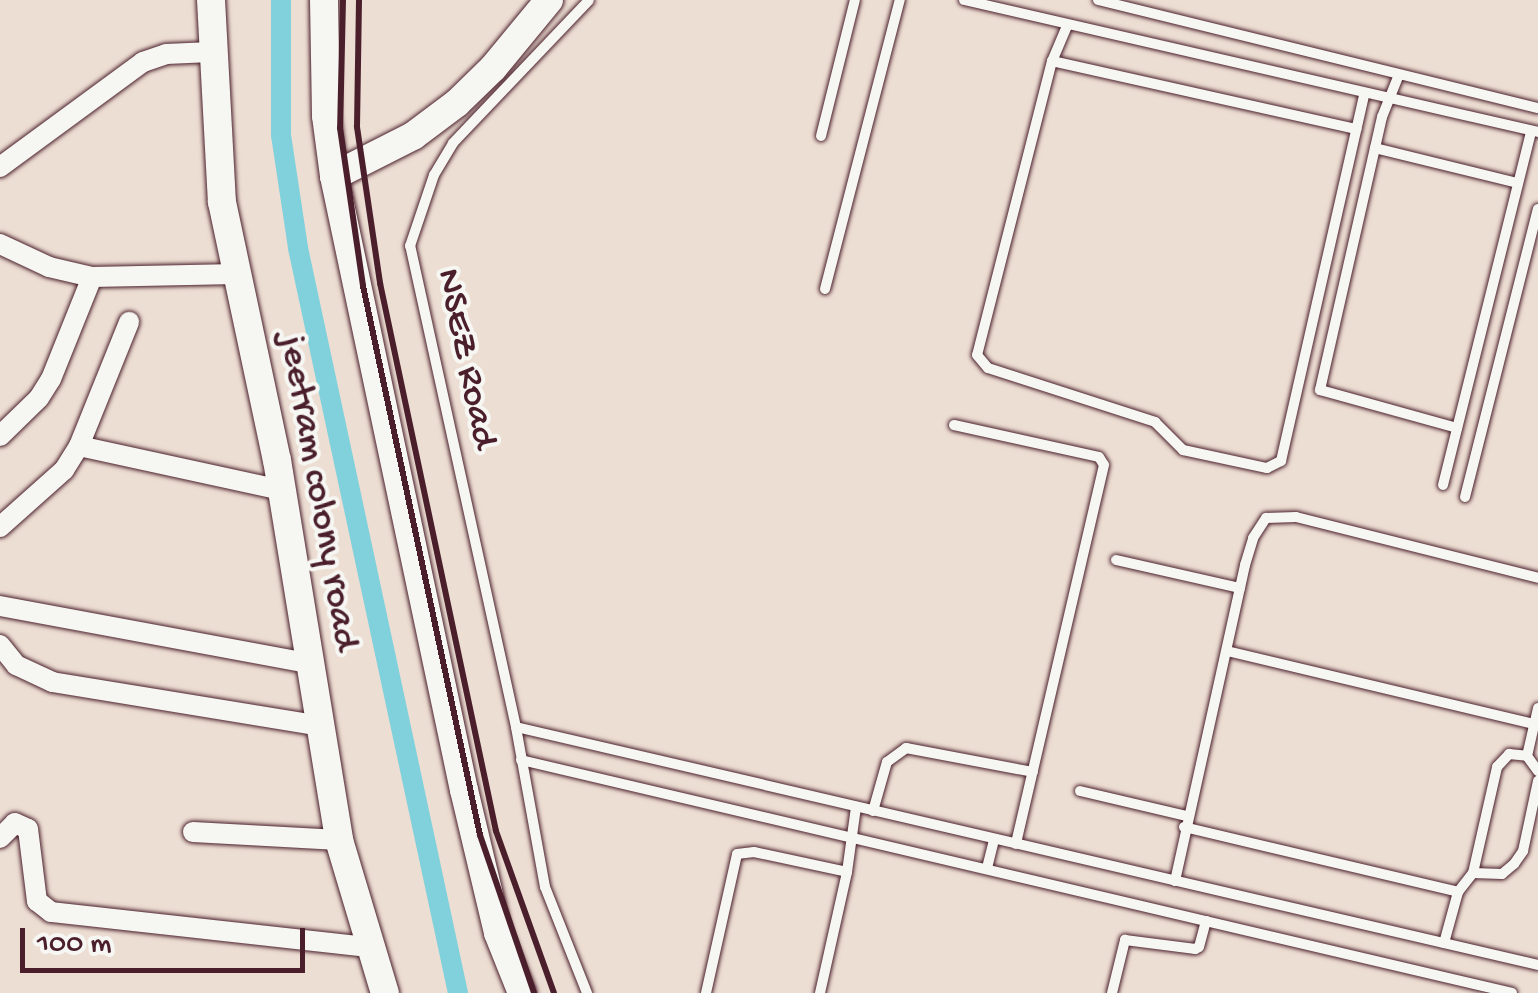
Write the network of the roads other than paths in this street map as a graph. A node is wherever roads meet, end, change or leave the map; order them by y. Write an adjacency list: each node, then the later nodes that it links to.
1 (211, 0): 10 (street, jeetram colony road)
2 (324, 0): 21 (street)
3 (549, 0): 21 (street)
4 (589, 0): 47 (lane, NSEZ Road)
5 (855, 0): 18 (lane)
6 (900, 0): 27 (lane)
7 (964, 0): 9 (lane)
8 (1098, 0): 12 (lane)
9 (1067, 26): 11 (lane); 13 (lane)
10 (211, 52): 20 (street); 25 (street, jeetram colony road)
11 (1052, 61): 16 (lane); 16 (lane)
12 (1398, 77): 14 (lane); 15 (lane)
13 (1364, 96): 14 (lane); 16 (lane)
14 (1390, 101): 17 (lane); 19 (lane)
15 (1538, 108)
16 (1356, 129)
17 (1535, 132): 22 (lane)
18 (821, 136)
19 (1375, 148): 22 (lane); 30 (lane)
20 (0, 168)
21 (334, 176): 73 (street)
22 (1518, 183): 30 (lane)
23 (1538, 209): 35 (lane)
24 (0, 244): 26 (street)
25 (238, 274): 26 (street); 34 (street, jeetram colony road)
26 (92, 278): 31 (street)
27 (825, 289)
28 (129, 322): 32 (street)
29 (954, 425): 51 (lane)
30 (1457, 428): 33 (lane)
31 (0, 436)
32 (78, 446): 34 (street); 36 (street)
33 (1443, 485)
34 (282, 490): 43 (street, jeetram colony road)
35 (1466, 498)
36 (0, 527)
37 (1116, 560): 39 (lane)
38 (1538, 578): 39 (lane)
39 (1240, 588): 42 (lane)
40 (0, 606): 43 (street)
41 (0, 645): 46 (street)
42 (1227, 651): 45 (lane); 56 (lane)
43 (310, 663): 46 (street, jeetram colony road)
44 (1538, 708): 45 (lane)
45 (1534, 724): 48 (lane)
46 (320, 726): 61 (street, jeetram colony road)
47 (516, 727): 49 (lane, NSEZ Road); 54 (lane)
48 (1526, 756): 50 (lane); 65 (lane)
49 (521, 760): 58 (lane); 74 (lane, NSEZ Road)
50 (1538, 771)
51 (1034, 772): 55 (lane); 62 (lane)
52 (1538, 782): 65 (lane)
53 (1080, 791): 56 (lane)
54 (856, 807): 55 (lane); 58 (lane)
55 (873, 811): 60 (lane)
56 (1186, 822): 66 (lane); 67 (lane)
57 (193, 832): 61 (street)
58 (853, 836): 63 (lane); 64 (lane)
59 (0, 838): 70 (street)
60 (994, 839): 62 (lane); 63 (lane)
61 (339, 840): 70 (street, jeetram colony road)
62 (1016, 844): 66 (lane)
63 (986, 868): 68 (lane)
64 (847, 872): 75 (lane); 76 (lane)
65 (1473, 874): 67 (lane)
66 (1175, 881): 69 (lane)
67 (1458, 892): 69 (lane)
68 (1206, 921): 77 (lane); 78 (lane)
69 (1444, 943): 71 (lane)
70 (370, 947): 72 (street, jeetram colony road)
71 (1538, 965)
72 (385, 993)
73 (522, 993)
74 (587, 993)
75 (706, 993)
76 (820, 993)
77 (1112, 993)
78 (1512, 993)

